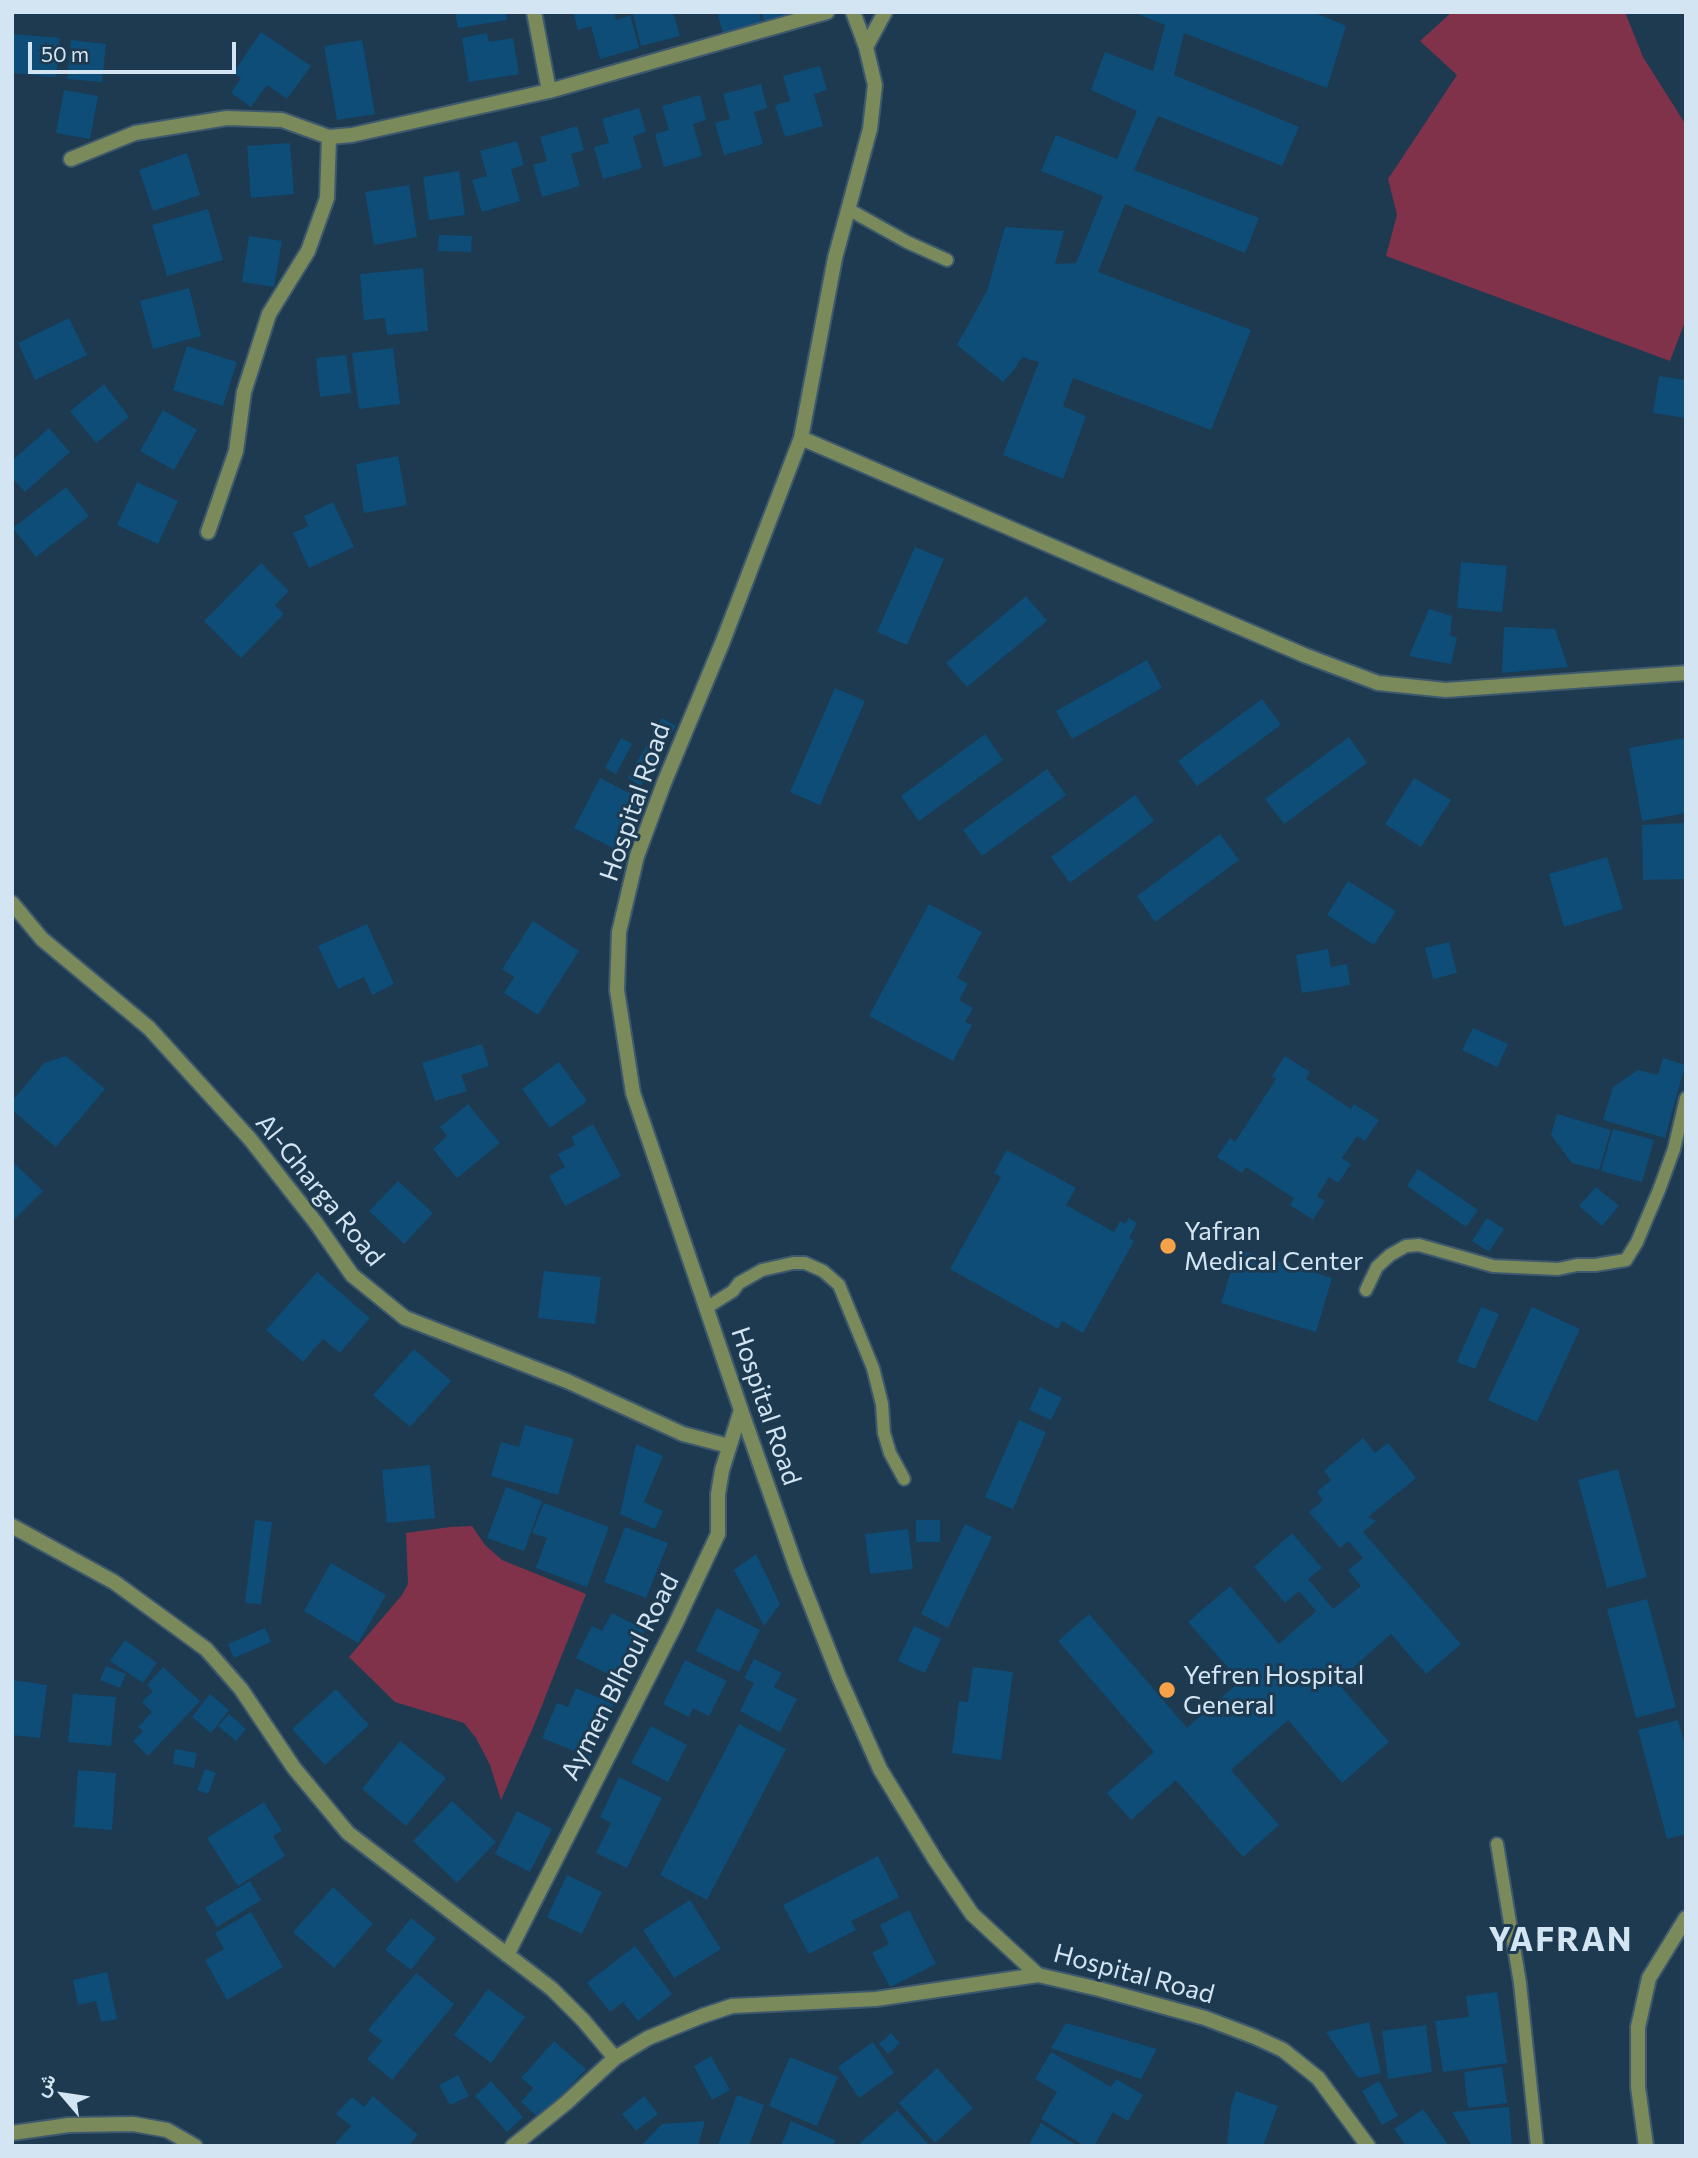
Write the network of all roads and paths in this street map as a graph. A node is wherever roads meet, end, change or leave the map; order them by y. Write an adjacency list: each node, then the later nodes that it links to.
1 (534, 12): 6 (street)
2 (827, 12): 6 (street)
3 (853, 12): 5 (street, Hospital Road)
4 (885, 12): 5 (street)
5 (866, 47): 9 (street, Hospital Road)
6 (549, 91): 7 (street)
7 (328, 136): 8 (street); 12 (street)
8 (71, 159)
9 (848, 209): 10 (lane); 11 (street, Hospital Road)
10 (947, 260)
11 (801, 438): 13 (street); 17 (street, Hospital Road)
12 (208, 531)
13 (1686, 673)
14 (12, 903): 19 (street, Al-Gharga Road)
15 (1686, 1098): 16 (lane)
16 (1366, 1290)
17 (706, 1308): 18 (street, Hospital Road); 20 (lane)
18 (741, 1410): 19 (street, Aymen Blhoul Road); 25 (street, Hospital Road)
19 (729, 1446): 24 (street, Aymen Blhoul Road)
20 (904, 1479)
21 (12, 1526): 24 (street)
22 (1497, 1844): 31 (lane)
23 (1686, 1918): 32 (street)
24 (507, 1955): 26 (street)
25 (1038, 1975): 26 (street); 30 (street, Hospital Road)
26 (615, 2058): 29 (street)
27 (12, 2133): 28 (street)
28 (195, 2146)
29 (513, 2146)
30 (1368, 2146)
31 (1537, 2146)
32 (1646, 2146)

